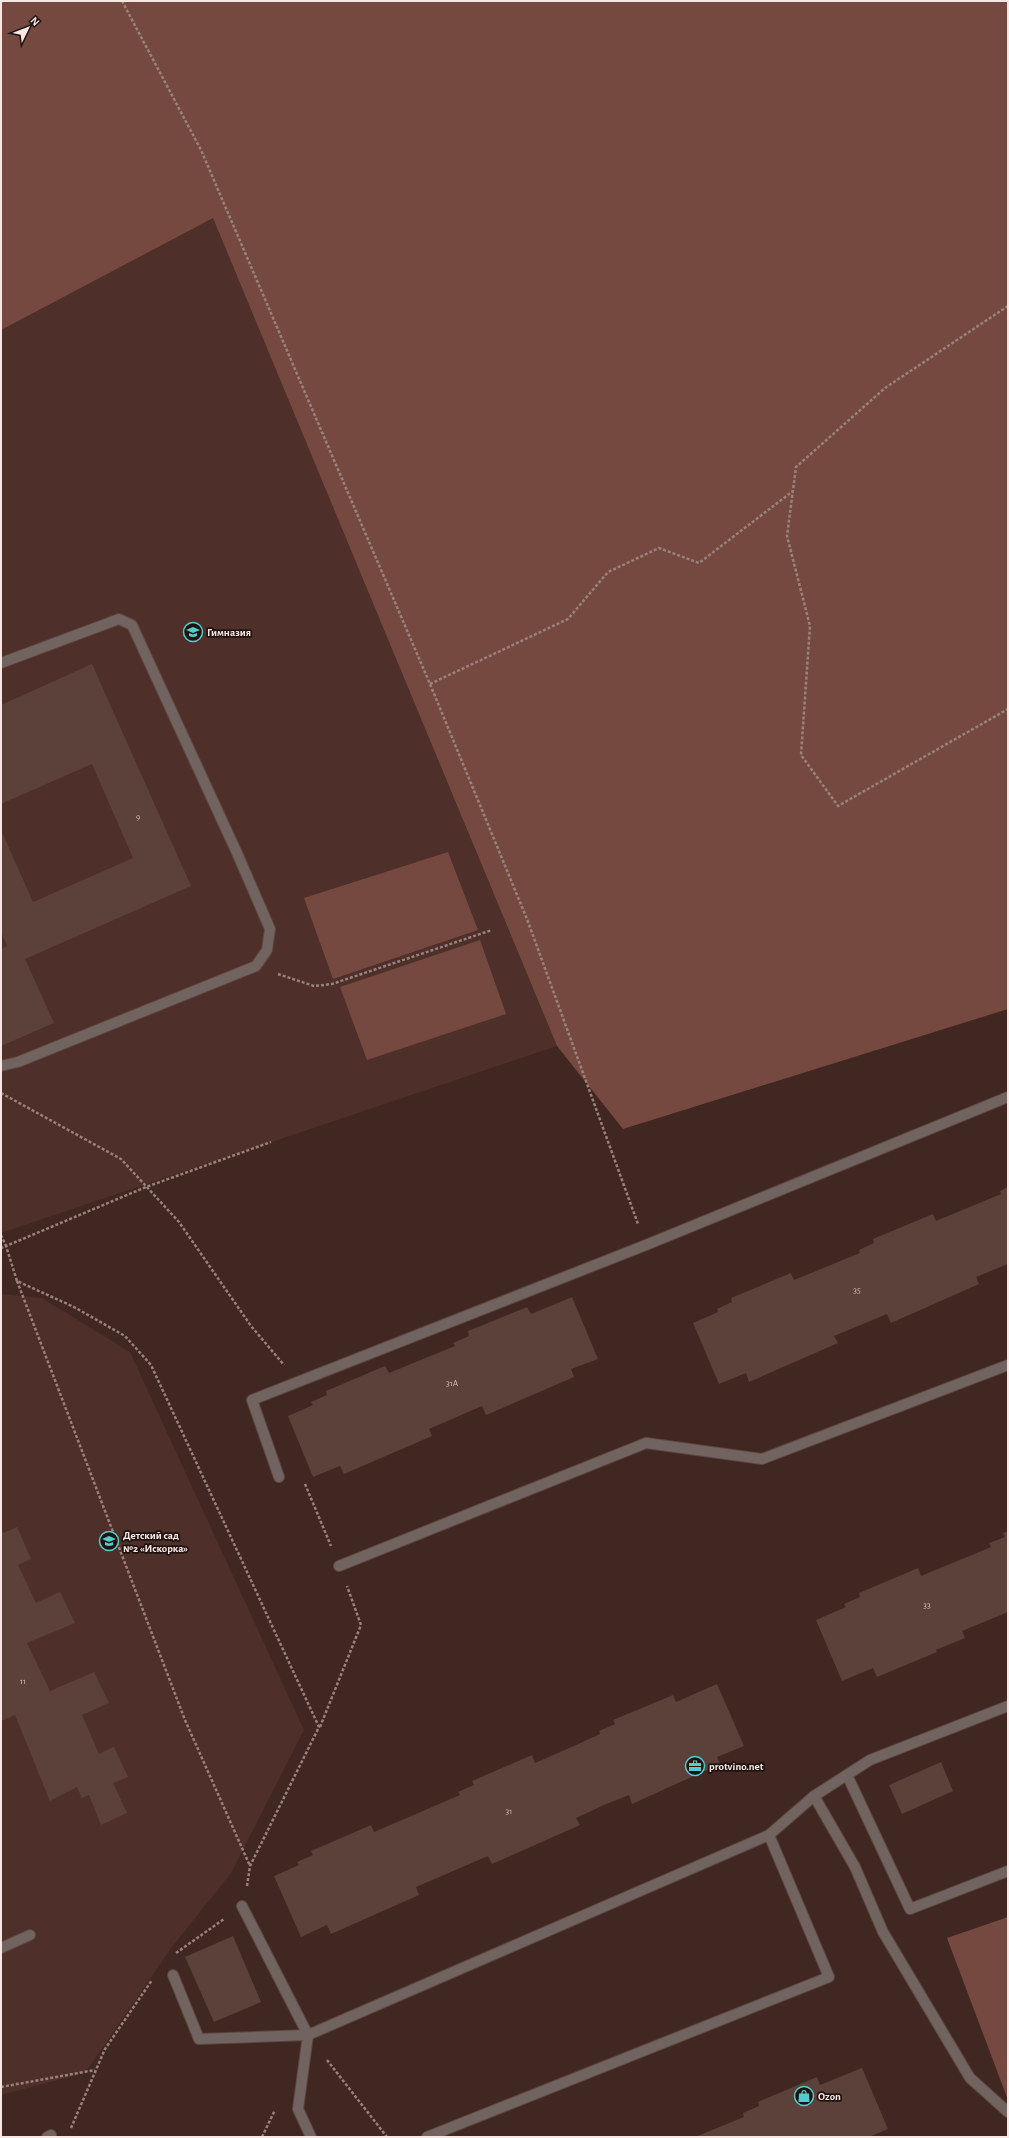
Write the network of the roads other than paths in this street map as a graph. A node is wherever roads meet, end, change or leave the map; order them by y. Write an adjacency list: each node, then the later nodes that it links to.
1 (1, 663): 2 (lane)
2 (1, 1066)
3 (1008, 1097): 5 (lane)
4 (1008, 1365): 6 (lane)
5 (279, 1478)
6 (339, 1566)
7 (1008, 1706): 8 (lane)
8 (847, 1775): 9 (lane); 11 (lane)
9 (814, 1796): 10 (lane); 17 (lane)
10 (769, 1835): 16 (lane); 19 (lane)
11 (1008, 1871)
12 (242, 1906): 16 (lane)
13 (30, 1935): 14 (lane)
14 (1, 1948)
15 (173, 1975): 16 (lane)
16 (308, 2035): 18 (lane)
17 (1008, 2112)
18 (312, 2137)
19 (427, 2137)

